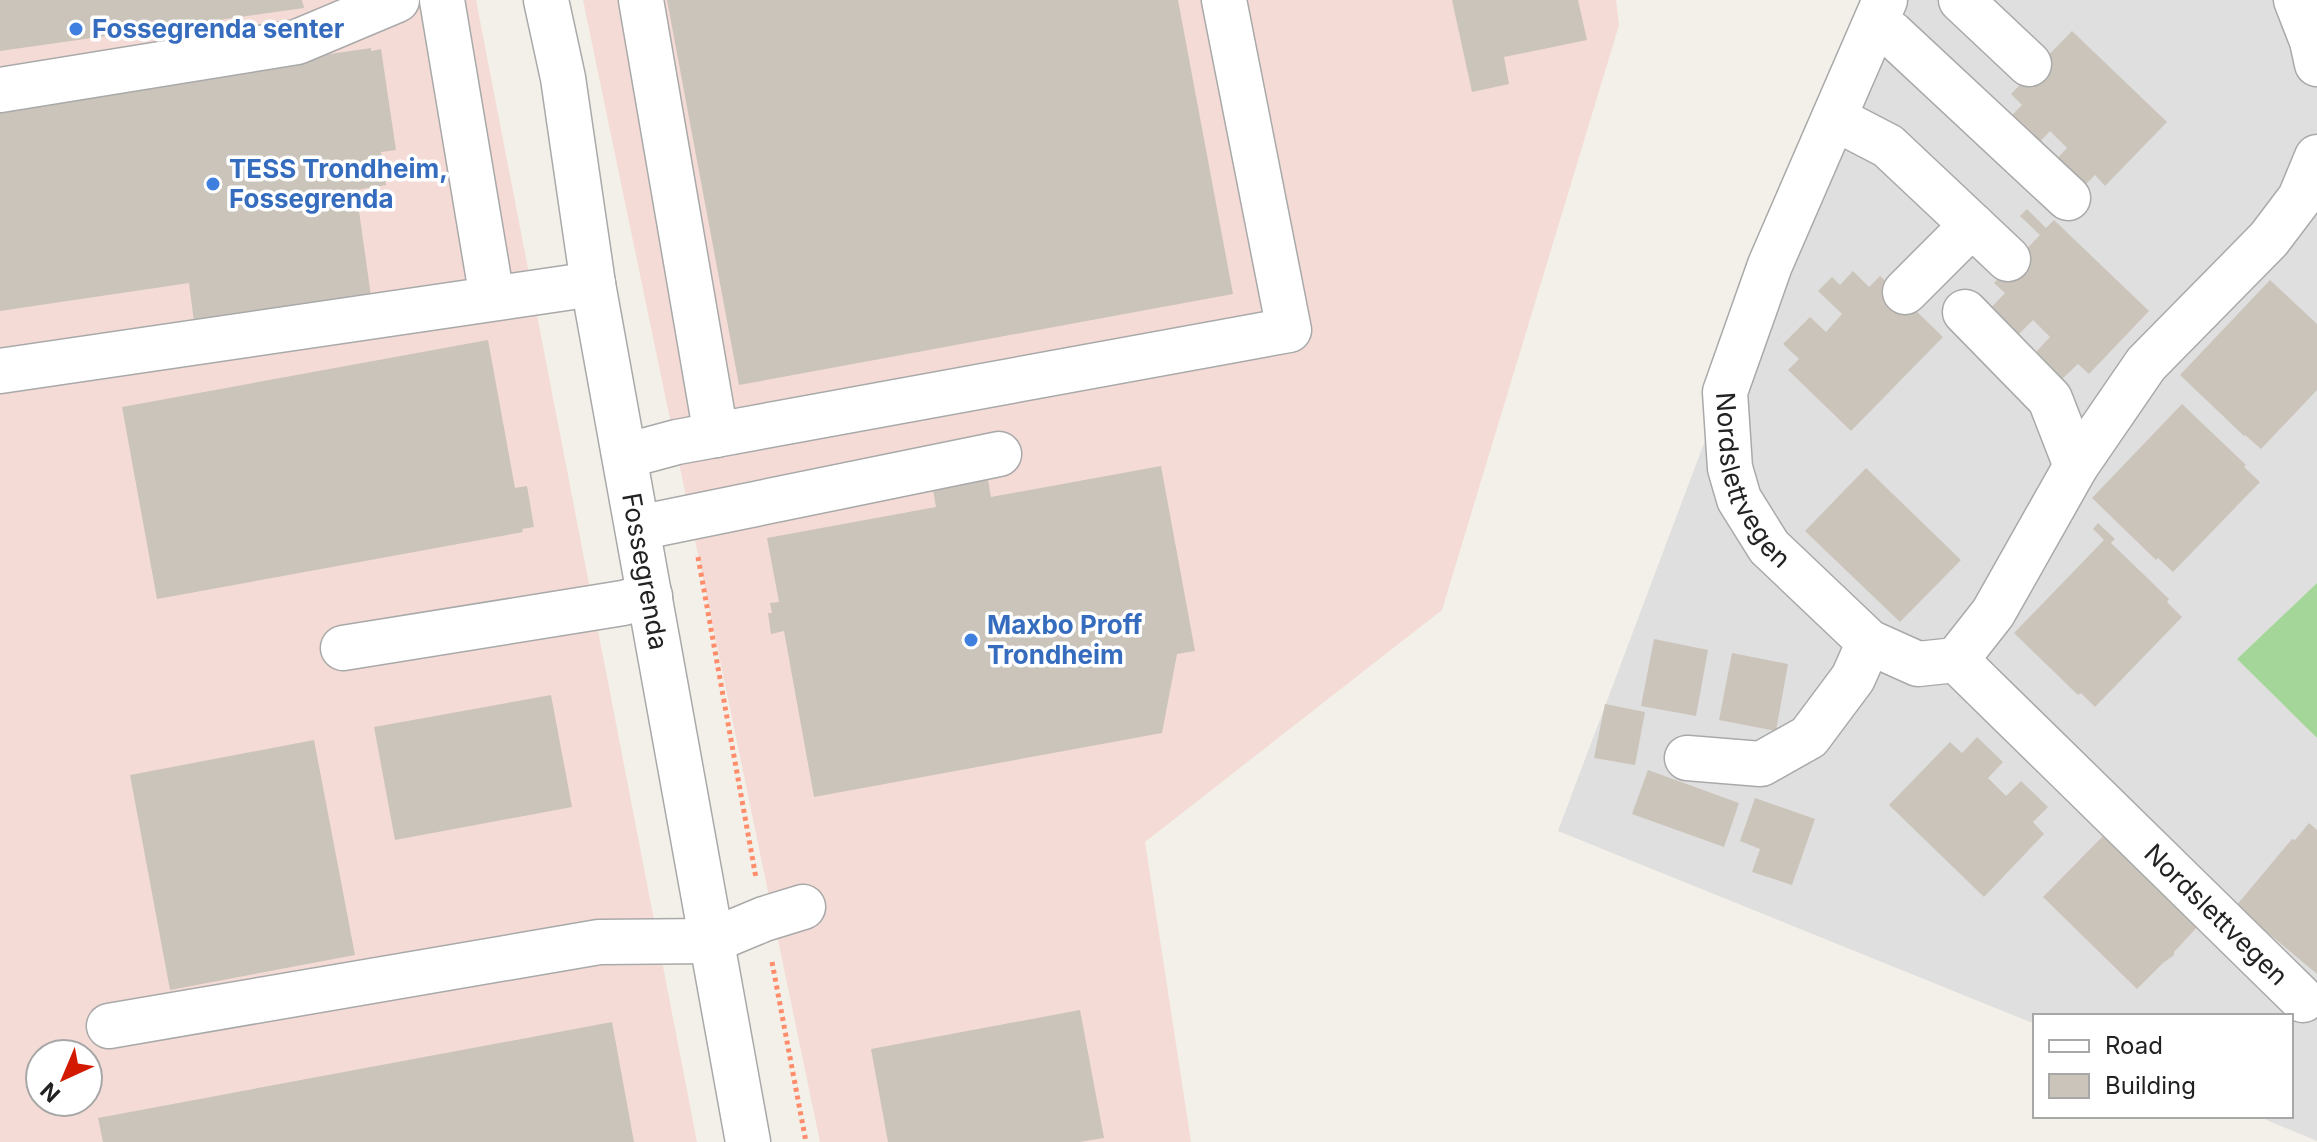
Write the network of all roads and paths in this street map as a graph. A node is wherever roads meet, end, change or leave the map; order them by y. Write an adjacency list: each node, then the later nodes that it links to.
1 (397, 0): 11 (street)
2 (442, 0): 19 (street)
3 (546, 0): 17 (street, Fossegrenda)
4 (641, 0): 22 (street)
5 (1224, 0): 22 (street)
6 (2296, 0): 10 (street)
7 (1966, 1): 9 (street)
8 (1880, 12): 12 (street, Nordslettvegen); 14 (street, Nordslettvegen)
9 (2029, 64)
10 (2317, 64)
11 (0, 90)
12 (1834, 118): 15 (street); 29 (street, Nordslettvegen)
13 (2317, 157): 25 (street)
14 (2068, 198)
15 (1972, 225): 16 (street); 18 (street)
16 (2008, 259)
17 (593, 284): 19 (street); 24 (street, Fossegrenda)
18 (1905, 292)
19 (492, 298): 21 (street)
20 (1965, 312): 25 (street)
21 (0, 371)
22 (716, 435): 24 (street)
23 (999, 454): 26 (street)
24 (625, 456): 27 (street, Fossegrenda)
25 (2076, 466): 31 (street)
26 (690, 516): 27 (street); 33 (path)
27 (638, 528): 28 (street, Fossegrenda)
28 (650, 596): 30 (street); 34 (street, Fossegrenda)
29 (1869, 642): 31 (street, Nordslettvegen); 32 (street)
30 (343, 648)
31 (1956, 660): 35 (street, Nordslettvegen)
32 (1687, 758)
33 (784, 913): 34 (street); 38 (path)
34 (711, 941): 36 (street); 37 (street, Fossegrenda)
35 (2303, 1000)
36 (109, 1026)
37 (748, 1142)
38 (806, 1142)

